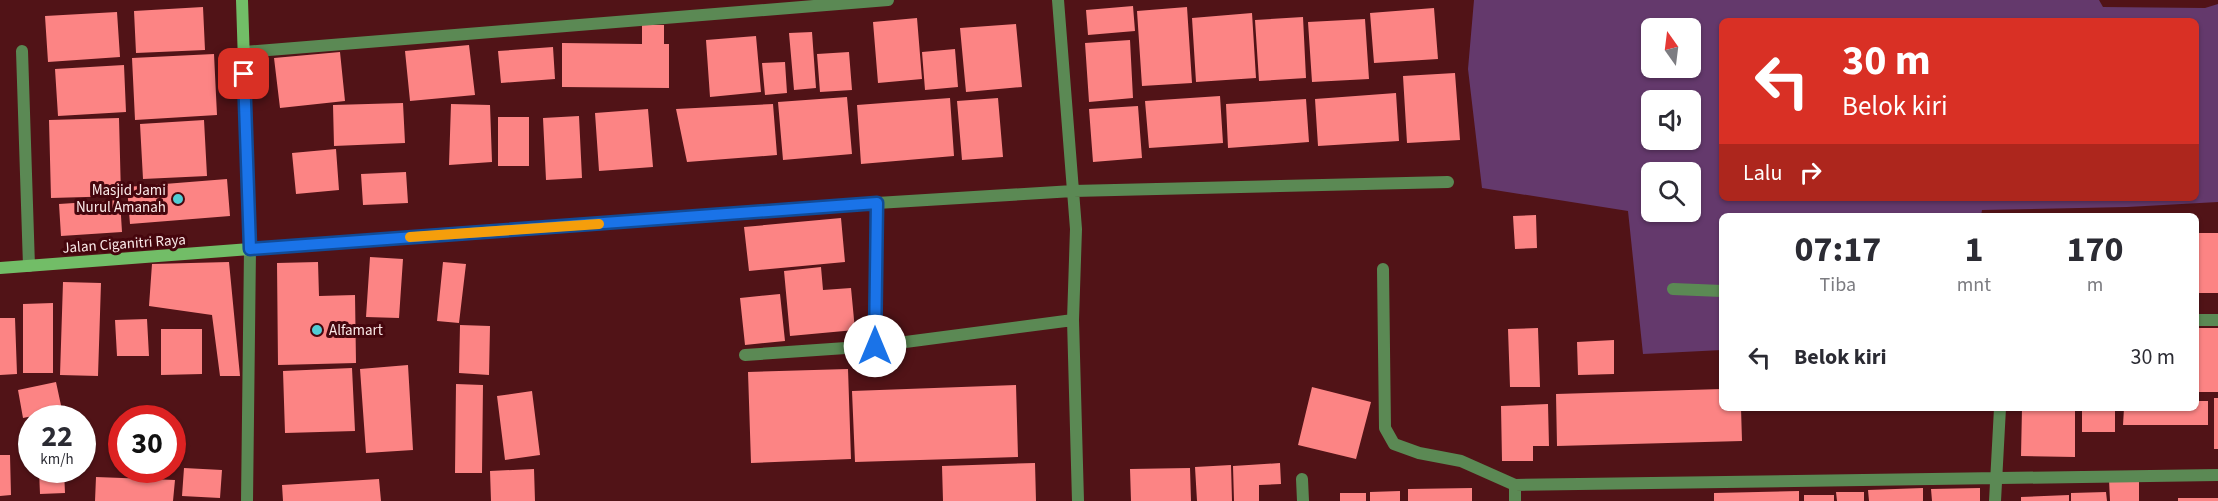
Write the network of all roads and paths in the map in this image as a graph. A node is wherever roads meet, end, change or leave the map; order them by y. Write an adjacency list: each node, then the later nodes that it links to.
1 (242, 0): 6 (street)
2 (877, 0): 3 (street); 6 (street)
3 (888, 0)
4 (1058, 0): 8 (street)
5 (22, 51): 11 (street)
6 (244, 52): 10 (street)
7 (1448, 182): 8 (street)
8 (1073, 191): 9 (street); 16 (street)
9 (877, 203): 10 (street); 19 (street)
10 (250, 249): 11 (street, Jalan Ciganitri Raya); 26 (street)
11 (29, 266): 12 (street, Jalan Ciganitri Raya)
12 (0, 268)
13 (1383, 269): 25 (street)
14 (1673, 289): 15 (street)
15 (1719, 291)
16 (1073, 320): 19 (street); 27 (street)
17 (2199, 320): 18 (street)
18 (2218, 320)
19 (875, 346): 20 (street)
20 (745, 355)
21 (2000, 411): 23 (street)
22 (2218, 476): 23 (street)
23 (1996, 477): 25 (street); 30 (street)
24 (1302, 479): 28 (street)
25 (1515, 485): 29 (street)
26 (248, 501)
27 (1078, 501)
28 (1303, 501)
29 (1515, 501)
30 (1995, 501)

